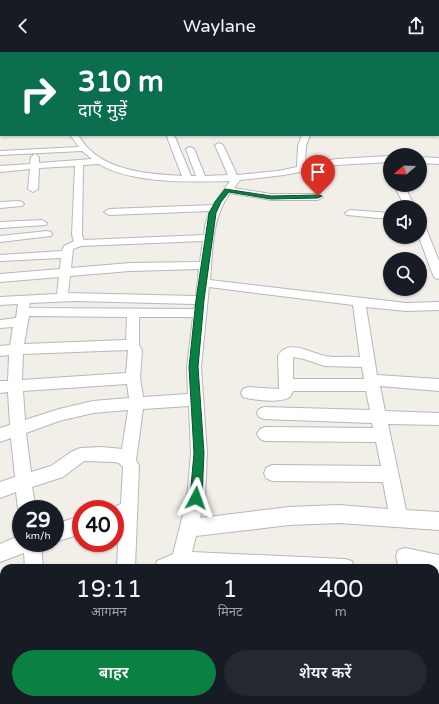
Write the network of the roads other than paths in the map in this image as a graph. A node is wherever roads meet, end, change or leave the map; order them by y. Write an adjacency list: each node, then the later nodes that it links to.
1 (348, 52): 2 (street)
2 (360, 52)
3 (75, 136): 7 (street)
4 (306, 136): 18 (street)
5 (171, 138): 19 (street)
6 (219, 145): 21 (street)
7 (83, 149): 9 (street); 13 (street)
8 (190, 149): 20 (street)
9 (35, 151): 10 (street); 16 (street)
10 (3, 153): 17 (street)
11 (383, 158): 18 (street)
12 (427, 160): 14 (street)
13 (100, 161): 15 (street); 19 (street)
14 (439, 161)
15 (79, 163): 16 (street); 36 (street)
16 (35, 166): 17 (street); 22 (street)
17 (0, 168)
18 (301, 168): 21 (street)
19 (188, 179): 20 (street)
20 (202, 179): 21 (street)
21 (233, 182): 23 (street); 26 (street)
22 (33, 189)
23 (318, 196)
24 (19, 204): 25 (street)
25 (0, 205)
26 (215, 208): 27 (street); 33 (street)
27 (109, 212)
28 (350, 213): 29 (street)
29 (383, 215)
30 (42, 223): 31 (street)
31 (0, 225)
32 (47, 234): 34 (street)
33 (208, 238): 36 (street); 40 (street)
34 (0, 239)
35 (427, 240): 39 (street)
36 (80, 243): 37 (street)
37 (67, 254): 38 (street); 41 (street)
38 (0, 258)
39 (436, 259): 42 (street)
40 (205, 265): 41 (street); 44 (street)
41 (65, 273): 43 (street); 45 (street)
42 (439, 275)
43 (0, 278)
44 (203, 283): 47 (street); 48 (street)
45 (62, 298): 48 (street); 50 (street)
46 (0, 301): 50 (street)
47 (359, 302): 49 (street); 56 (street)
48 (200, 306): 51 (street); 63 (street)
49 (439, 306)
50 (23, 311): 51 (street); 52 (street); 54 (street)
51 (133, 313): 53 (street)
52 (0, 324)
53 (132, 345): 54 (street); 57 (street)
54 (16, 350): 55 (street); 61 (street)
55 (0, 351)
56 (368, 362): 58 (street); 60 (street)
57 (133, 378): 61 (street); 64 (street)
58 (372, 383): 59 (street); 60 (street); 66 (street)
59 (439, 384)
60 (286, 385): 62 (street)
61 (7, 386): 68 (street)
62 (248, 393)
63 (196, 399): 64 (street); 81 (street)
64 (137, 403): 68 (street); 72 (street)
65 (264, 413): 66 (street)
66 (379, 416): 67 (street); 71 (street)
67 (439, 419)
68 (18, 428): 70 (street); 75 (street)
69 (265, 434): 71 (street)
70 (0, 435)
71 (382, 435): 74 (street)
72 (128, 461): 75 (street); 78 (street)
73 (272, 473): 74 (street)
74 (390, 474): 79 (street)
75 (23, 482): 76 (street); 77 (street)
76 (0, 490)
77 (26, 500)
78 (124, 502)
79 (399, 518): 80 (street); 81 (street)
80 (439, 521)
81 (189, 528): 89 (street)
82 (124, 540): 88 (street)
83 (12, 548): 85 (street)
84 (33, 552): 87 (street)
85 (0, 553)
86 (404, 557): 90 (street)
87 (34, 564)
88 (126, 564)
89 (175, 564)
90 (439, 564)

